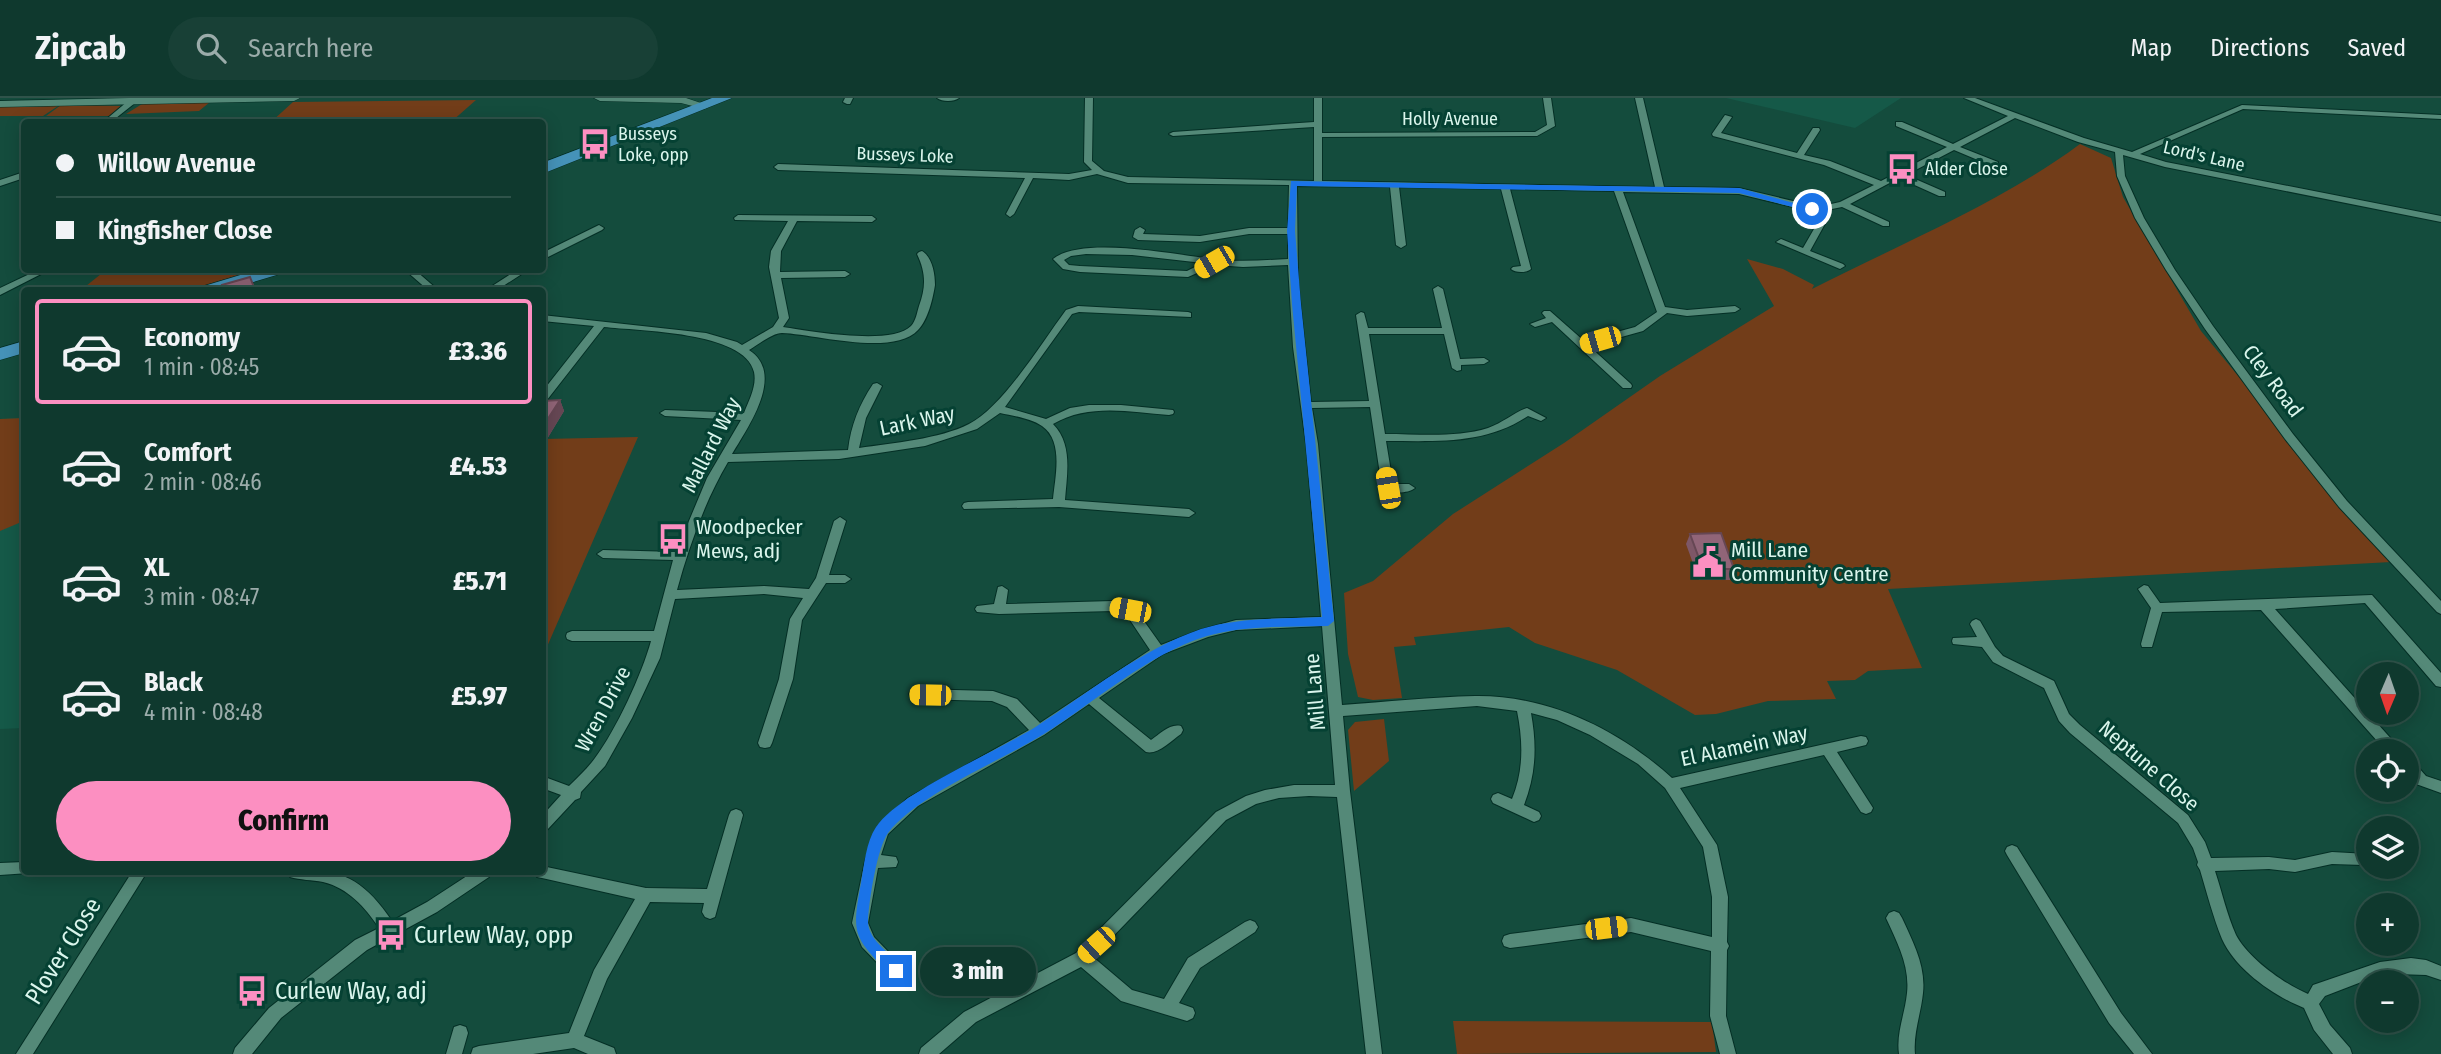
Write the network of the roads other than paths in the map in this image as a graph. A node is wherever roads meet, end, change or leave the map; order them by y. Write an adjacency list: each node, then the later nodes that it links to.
1 (293, 98): 12 (street)
2 (600, 98): 11 (street)
3 (725, 98): 15 (highway)
4 (940, 98): 5 (street)
5 (955, 98)
6 (1089, 98): 32 (street)
7 (1318, 98): 20 (street)
8 (1546, 98): 24 (street, Holly Avenue)
9 (1639, 98): 43 (street)
10 (1968, 98): 16 (street, Lord's Lane)
11 (666, 99): 15 (street)
12 (149, 100): 13 (street)
13 (131, 103): 14 (street); 19 (street)
14 (0, 104)
15 (704, 106): 31 (highway)
16 (2015, 115): 25 (street); 26 (street, Lord's Lane)
17 (1729, 117): 27 (street)
18 (2441, 117): 28 (street)
19 (111, 119)
20 (1317, 124): 23 (street); 24 (street)
21 (1899, 124): 25 (street)
22 (1815, 130): 27 (street)
23 (1173, 134)
24 (1317, 135): 38 (street)
25 (1953, 147): 29 (street); 33 (street)
26 (2119, 151): 28 (street, Lord's Lane); 124 (street, Cley Road)
27 (1800, 155): 39 (street)
28 (2132, 155): 49 (street, Lord's Lane)
29 (1995, 164)
30 (778, 166): 35 (street, Busseys Loke)
31 (546, 167)
32 (1097, 171): 35 (street, Busseys Loke); 37 (street)
33 (1899, 175): 39 (street); 44 (street)
34 (21, 176): 36 (street)
35 (1030, 176): 47 (street)
36 (0, 183)
37 (1293, 183): 38 (street); 55 (street, Mill Lane)
38 (1318, 184): 40 (street)
39 (1880, 184): 45 (street)
40 (1394, 185): 41 (street); 59 (street)
41 (1505, 186): 42 (street); 66 (street)
42 (1617, 188): 43 (street); 79 (street)
43 (1660, 189): 46 (street)
44 (1942, 194)
45 (1843, 204): 46 (street); 52 (street)
46 (1823, 211): 60 (street)
47 (1010, 214)
48 (746, 217): 50 (street)
49 (2441, 219)
50 (793, 220): 51 (street); 71 (street)
51 (865, 221)
52 (1886, 224)
53 (598, 228): 56 (street)
54 (1140, 230): 55 (street)
55 (1291, 231): 64 (street, Mill Lane)
56 (576, 240): 58 (street); 62 (street)
57 (1782, 242): 60 (street)
58 (586, 245)
59 (1401, 245)
60 (1806, 250): 65 (street)
61 (922, 254): 85 (street)
62 (546, 255)
63 (1214, 262): 63 (street); 64 (street)
64 (1294, 262): 97 (street, Mill Lane)
65 (1840, 266)
66 (1526, 269)
67 (38, 273): 77 (street)
68 (264, 273): 73 (highway)
69 (413, 273): 74 (street)
70 (518, 273): 75 (street)
71 (775, 275): 72 (street); 85 (street)
72 (838, 276)
73 (220, 287)
74 (430, 287)
75 (496, 287)
76 (1438, 290): 87 (street)
77 (0, 292)
78 (1735, 309): 79 (street)
79 (1662, 310): 88 (street)
80 (1188, 315): 98 (street, Lark Way)
81 (1360, 316): 86 (street)
82 (546, 318): 83 (street)
83 (601, 324): 90 (street); 95 (street)
84 (1535, 324): 88 (street)
85 (777, 329): 90 (street)
86 (1363, 331): 87 (street); 96 (street)
87 (1447, 331): 92 (street)
88 (1583, 345): 94 (street)
89 (21, 348): 91 (highway)
90 (743, 349): 101 (street, Mallard Way)
91 (0, 354)
92 (1484, 361)
93 (877, 386): 105 (street)
94 (1627, 386)
95 (546, 394)
96 (1373, 404): 97 (street); 104 (street)
97 (1305, 405): 125 (street, Mill Lane)
98 (998, 409): 103 (street); 105 (street, Lark Way)
99 (1169, 412): 103 (street)
100 (665, 413): 101 (street)
101 (748, 417): 106 (street, Mallard Way)
102 (1541, 418): 104 (street)
103 (1045, 423): 108 (street)
104 (1379, 437): 107 (street)
105 (853, 453): 106 (street, Lark Way)
106 (725, 458): 113 (street, Mallard Way)
107 (1409, 488)
108 (1059, 503): 109 (street); 110 (street)
109 (968, 506)
110 (1189, 513)
111 (840, 521): 114 (street)
112 (603, 554): 113 (street)
113 (680, 556): 119 (street, Mallard Way)
114 (822, 579): 115 (street); 118 (street)
115 (845, 579)
116 (2144, 589): 121 (street)
117 (1002, 590): 123 (street)
118 (810, 594): 119 (street); 142 (street)
119 (671, 595): 128 (street, Wren Drive)
120 (2264, 605): 121 (street); 133 (street); 140 (street)
121 (2157, 608): 131 (street)
122 (981, 609): 123 (street)
123 (999, 609): 132 (street)
124 (2441, 609)
125 (1328, 621): 132 (street); 137 (street, Mill Lane)
126 (1976, 624): 130 (street, Neptune Close)
127 (572, 636): 128 (street)
128 (659, 636): 149 (street, Wren Drive)
129 (1958, 642): 130 (street)
130 (1985, 642): 160 (street, Neptune Close)
131 (2147, 643)
132 (1158, 651): 135 (street)
133 (2441, 682)
134 (916, 694): 139 (street)
135 (1089, 697): 138 (street); 139 (street)
136 (1523, 706): 137 (street, El Alamein Way); 146 (street, El Alamein Way); 151 (street)
137 (1336, 711): 148 (street, Mill Lane)
138 (1176, 730)
139 (1039, 731): 158 (street)
140 (2384, 739)
141 (1861, 741): 143 (street, El Alamein Way)
142 (765, 743)
143 (1828, 749): 146 (street, El Alamein Way); 152 (street, El Alamein Way)
144 (2419, 778): 147 (street)
145 (546, 783): 149 (street)
146 (1670, 784): 172 (street, El Alamein Way)
147 (2441, 787)
148 (1343, 791): 173 (street); 187 (street, Mill Lane)
149 (575, 794): 155 (street, Wren Drive)
150 (1498, 799): 151 (street)
151 (1516, 808): 154 (street)
152 (1866, 808)
153 (736, 815): 167 (street)
154 (1534, 816)
155 (546, 822)
156 (2012, 851): 190 (street)
157 (2356, 859): 160 (street)
158 (872, 861): 159 (street); 174 (street)
159 (891, 862)
160 (2204, 865): 176 (street, Neptune Close)
161 (21, 867): 162 (street)
162 (0, 869)
163 (546, 873): 167 (street)
164 (138, 875): 181 (street, Plover Close)
165 (320, 875): 170 (street)
166 (480, 875): 170 (street)
167 (646, 895): 180 (street)
168 (1894, 918): 189 (street)
169 (1250, 927): 177 (street)
170 (389, 930): 182 (street)
171 (1510, 941): 172 (street)
172 (1721, 946): 188 (street, El Alamein Way)
173 (1082, 958): 177 (street); 186 (street)
174 (896, 971)
175 (2441, 973): 176 (street)
176 (2311, 1003): 191 (street)
177 (1168, 1007): 178 (street)
178 (1187, 1013)
179 (460, 1033): 183 (street)
180 (574, 1040): 184 (street); 185 (street)
181 (24, 1054)
182 (241, 1054)
183 (454, 1054)
184 (479, 1054)
185 (608, 1054)
186 (927, 1054)
187 (1374, 1054)
188 (1728, 1054)
189 (1907, 1054)
190 (2144, 1054)
191 (2344, 1054)

